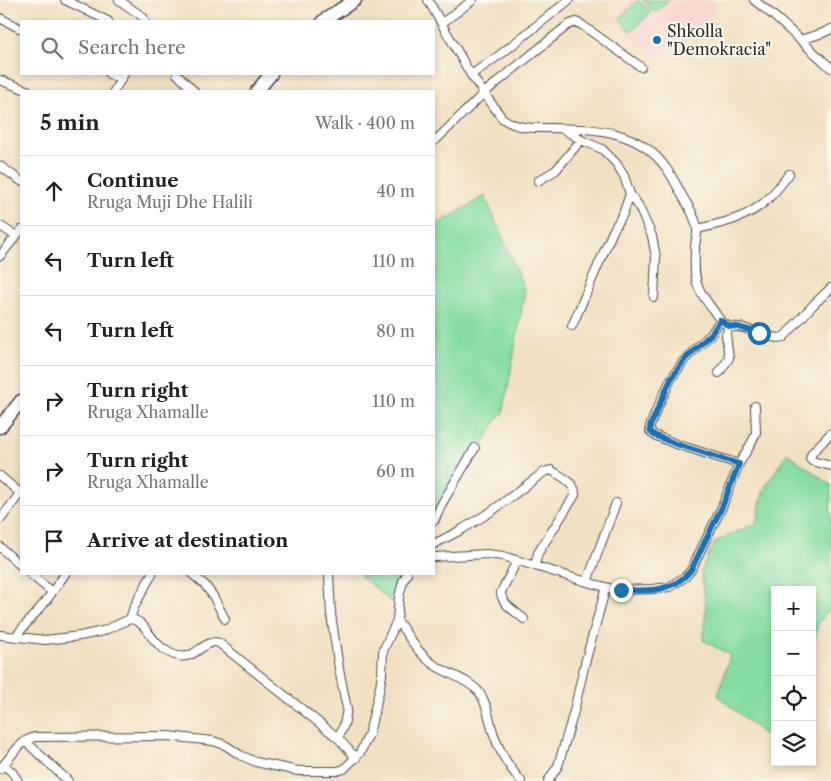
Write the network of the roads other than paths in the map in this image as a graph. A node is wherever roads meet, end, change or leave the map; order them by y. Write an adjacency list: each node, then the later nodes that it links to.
1 (65, 0): 9 (street)
2 (119, 0): 10 (street)
3 (355, 0): 11 (main road)
4 (428, 0): 12 (street)
5 (473, 0): 12 (street)
6 (569, 0): 20 (street)
7 (754, 0): 15 (street)
8 (0, 18): 13 (street)
9 (106, 20)
10 (145, 20)
11 (325, 20)
12 (442, 23): 20 (street)
13 (20, 28)
14 (831, 29): 15 (street)
15 (800, 40): 17 (street)
16 (641, 67): 27 (street)
17 (831, 68)
18 (178, 75): 25 (street)
19 (270, 75): 26 (main road)
20 (472, 75): 27 (street)
21 (123, 77): 24 (street)
22 (0, 80): 23 (street)
23 (26, 90)
24 (115, 90)
25 (193, 90)
26 (258, 90)
27 (484, 93): 28 (street); 30 (street)
28 (563, 129): 29 (street); 37 (street)
29 (582, 140): 34 (street); 35 (street)
30 (435, 141)
31 (0, 166): 33 (street)
32 (789, 174): 37 (street)
33 (20, 180)
34 (538, 181)
35 (630, 194): 41 (street); 43 (street)
36 (0, 226): 38 (street)
37 (697, 229): 42 (street)
38 (19, 233): 39 (street)
39 (0, 256)
40 (831, 288): 44 (street)
41 (654, 297)
42 (720, 320): 44 (street); 51 (street)
43 (572, 326)
44 (729, 326): 45 (street)
45 (719, 373)
46 (20, 402): 48 (main road)
47 (755, 406): 51 (street)
48 (0, 427)
49 (831, 433): 52 (street)
50 (475, 448): 57 (street)
51 (739, 464): 72 (street)
52 (831, 466)
53 (0, 476): 54 (street)
54 (20, 491)
55 (20, 493): 58 (street)
56 (616, 503): 71 (street)
57 (435, 519)
58 (0, 520)
59 (435, 543): 64 (street)
60 (0, 547): 63 (street)
61 (435, 557): 62 (street)
62 (517, 561): 64 (street); 76 (street)
63 (20, 565)
64 (534, 565): 71 (street)
65 (31, 575): 73 (street)
66 (63, 575): 73 (street)
67 (148, 575): 75 (street)
68 (193, 575): 74 (street)
69 (329, 575): 80 (street)
70 (406, 575): 77 (street)
71 (588, 582): 72 (street)
72 (606, 587): 87 (street)
73 (52, 592): 79 (street)
74 (225, 618)
75 (130, 619): 79 (street); 80 (street)
76 (524, 619)
77 (397, 620): 82 (street); 86 (street)
78 (0, 635): 79 (street)
79 (15, 637)
80 (338, 738): 82 (street)
81 (25, 741): 82 (street); 83 (street); 85 (street)
82 (356, 758)
83 (2, 767): 84 (street)
84 (18, 781)
85 (68, 781)
86 (521, 781)
87 (548, 781)

